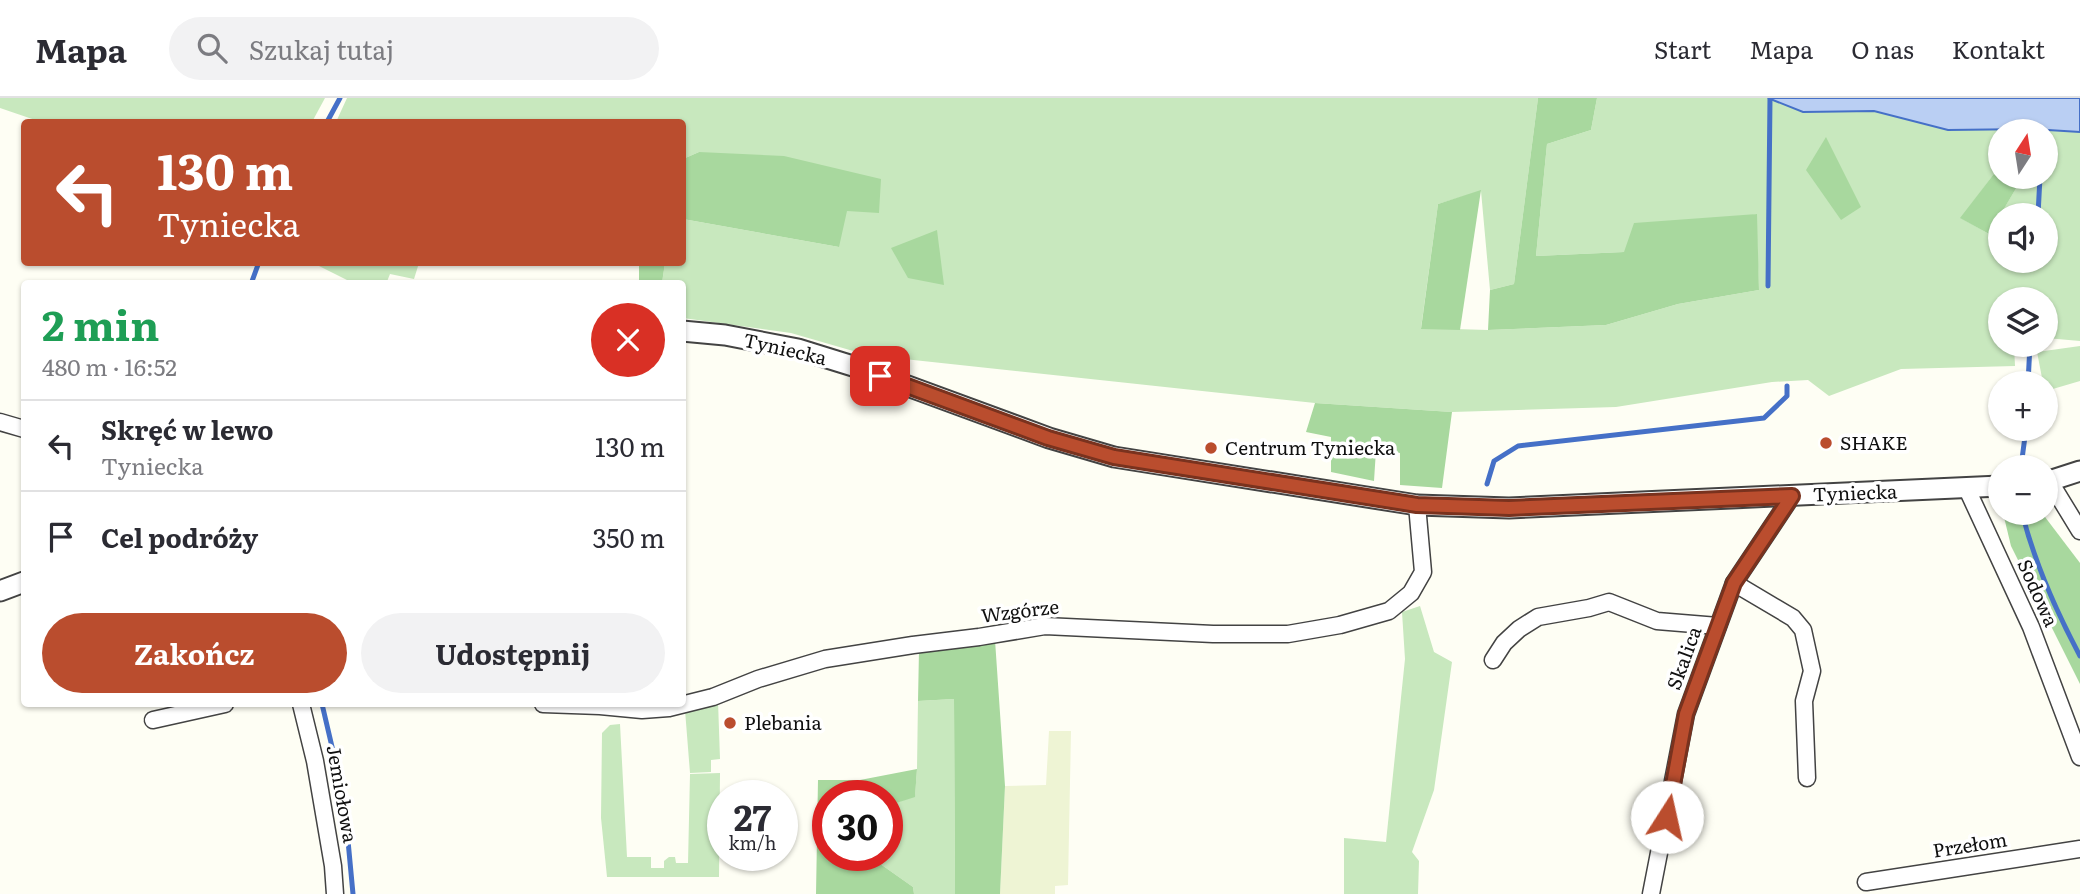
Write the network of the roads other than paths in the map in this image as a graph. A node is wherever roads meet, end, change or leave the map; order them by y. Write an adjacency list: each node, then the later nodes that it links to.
1 (686, 331): 10 (street, Tyniecka)
2 (0, 422): 3 (street)
3 (21, 428)
4 (2080, 471): 5 (street)
5 (2058, 479)
6 (1988, 487): 7 (street, Tyniecka)
7 (1967, 489): 8 (street, Tyniecka); 23 (street, Sodowa)
8 (1792, 496): 10 (street, Tyniecka); 13 (street, Skalica)
9 (2058, 497): 11 (street)
10 (1417, 505): 17 (street, Wzgórze)
11 (2080, 531)
12 (21, 583): 14 (street)
13 (1734, 583): 15 (street, Skalica); 24 (street)
14 (0, 590)
15 (1718, 626): 16 (street); 28 (street, Skalica)
16 (1493, 660)
17 (686, 703)
18 (212, 707): 22 (street)
19 (302, 707): 27 (street, Jemiołowa)
20 (613, 707): 21 (street, Wzgórze)
21 (673, 707)
22 (153, 720)
23 (2080, 757)
24 (1807, 778)
25 (2080, 849): 26 (street, Przełom)
26 (1866, 882)
27 (335, 894)
28 (1651, 894)

